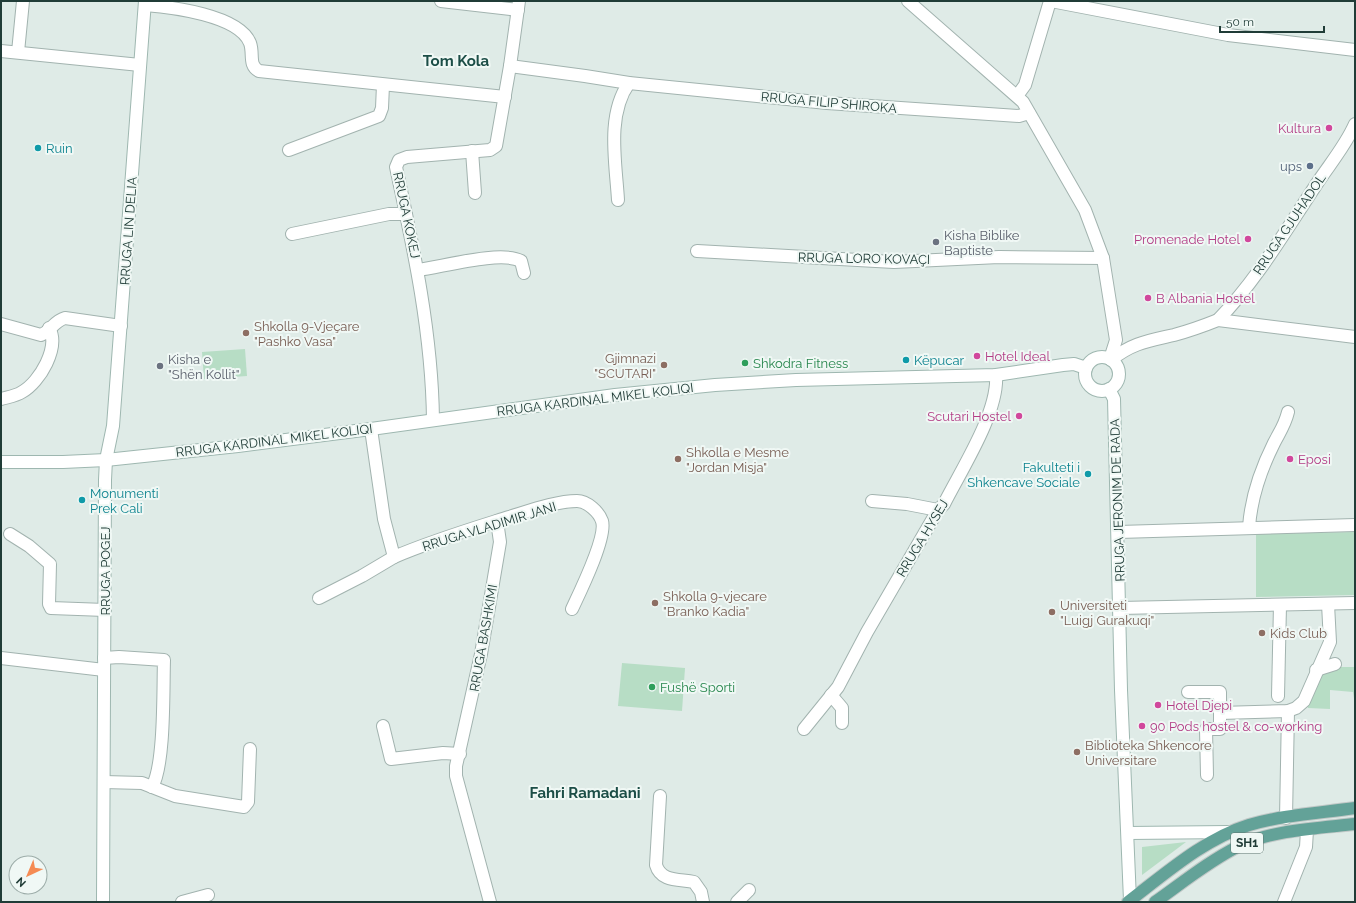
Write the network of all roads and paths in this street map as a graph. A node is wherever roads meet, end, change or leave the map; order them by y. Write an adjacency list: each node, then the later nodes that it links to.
1 (23, 1): 9 (street)
2 (441, 1): 6 (street)
3 (908, 1): 14 (street)
4 (1050, 1): 7 (street); 14 (street)
5 (145, 3): 10 (street, RRUGA LIN DELIA); 13 (street)
6 (518, 6): 11 (street, RRUGA KOKEJ)
7 (1355, 50)
8 (1, 51): 9 (street)
9 (18, 52): 10 (street)
10 (140, 65): 30 (street, RRUGA LIN DELIA)
11 (510, 66): 12 (street, RRUGA FILIP SHIROKA); 15 (street, RRUGA KOKEJ)
12 (629, 83): 16 (street, RRUGA FILIP SHIROKA); 21 (street)
13 (383, 85): 15 (street); 18 (street)
14 (1017, 96): 16 (street)
15 (505, 97): 19 (street, RRUGA KOKEJ)
16 (1029, 113): 25 (street)
17 (1355, 124): 28 (street, RRUGA GJUHADOL)
18 (289, 150)
19 (472, 151): 20 (street); 22 (street, RRUGA KOKEJ)
20 (475, 193)
21 (618, 200)
22 (406, 214): 23 (street); 26 (street, RRUGA KOKEJ)
23 (292, 234)
24 (697, 251): 25 (street, RRUGA LORO KOVAÇI)
25 (1103, 258): 33 (street)
26 (418, 270): 27 (street); 39 (street, RRUGA KOKEJ)
27 (524, 273)
28 (1218, 320): 32 (street); 33 (street)
29 (1, 324): 31 (street)
30 (121, 326): 31 (street); 41 (street, RRUGA LIN DELIA)
31 (49, 328): 37 (street)
32 (1355, 337)
33 (1111, 359): 34 (street); 36 (street)
34 (1086, 368): 35 (street, RRUGA KARDINAL MIKEL KOLIQI); 36 (street)
35 (996, 375): 39 (street, RRUGA KARDINAL MIKEL KOLIQI); 44 (street, RRUGA HYSEJ)
36 (1109, 389): 48 (street, RRUGA JERONIM DE RADA)
37 (1, 399)
38 (1288, 412): 47 (street)
39 (433, 420): 40 (street, RRUGA KARDINAL MIKEL KOLIQI)
40 (372, 429): 41 (street, RRUGA KARDINAL MIKEL KOLIQI); 50 (street)
41 (106, 460): 42 (street, RRUGA KARDINAL MIKEL KOLIQI); 57 (street, RRUGA POGEJ)
42 (1, 462)
43 (872, 501): 44 (street)
44 (938, 510): 63 (street, RRUGA HYSEJ)
45 (497, 521): 50 (street, RRUGA VLADIMIR JANI); 56 (street, RRUGA VLADIMIR JANI); 71 (street, RRUGA BASHKIMI)
46 (1355, 524): 47 (street)
47 (1249, 527): 48 (street)
48 (1118, 532): 55 (street, RRUGA JERONIM DE RADA)
49 (10, 534): 57 (street)
50 (394, 557): 51 (street, RRUGA VLADIMIR JANI)
51 (318, 598)
52 (1355, 603): 53 (street)
53 (1328, 604): 54 (street); 61 (street)
54 (1280, 605): 55 (street); 64 (street)
55 (1120, 608): 81 (street, RRUGA JERONIM DE RADA)
56 (572, 609)
57 (105, 610): 59 (street, RRUGA POGEJ)
58 (1, 658): 59 (street)
59 (104, 664): 73 (street, RRUGA POGEJ); 74 (street)
60 (1335, 664): 61 (street)
61 (1316, 670): 65 (street)
62 (1188, 692): 66 (street)
63 (831, 695): 67 (street); 69 (street, RRUGA HYSEJ)
64 (1278, 696)
65 (1288, 711): 66 (street); 77 (street)
66 (1220, 713): 72 (street)
67 (842, 723)
68 (383, 726): 71 (street)
69 (804, 729)
70 (250, 749): 74 (street)
71 (460, 754): 87 (street, RRUGA BASHKIMI)
72 (1207, 776)
73 (104, 782): 74 (street); 85 (street, RRUGA POGEJ)
74 (152, 787)
75 (660, 796): 88 (street)
76 (1355, 808): 77 (main road, SH1)
77 (1286, 818): 80 (main road, SH1)
78 (1355, 824): 79 (main road, SH1)
79 (1307, 830): 90 (main road, SH1); 91 (street)
80 (1230, 832): 81 (street); 84 (main road, SH1)
81 (1128, 833): 84 (street, RRUGA JERONIM DE RADA)
82 (749, 890): 89 (street)
83 (208, 895): 86 (street)
84 (1129, 901)
85 (103, 902)
86 (182, 902)
87 (490, 902)
88 (703, 902)
89 (738, 902)
90 (1155, 902)
91 (1284, 902)

